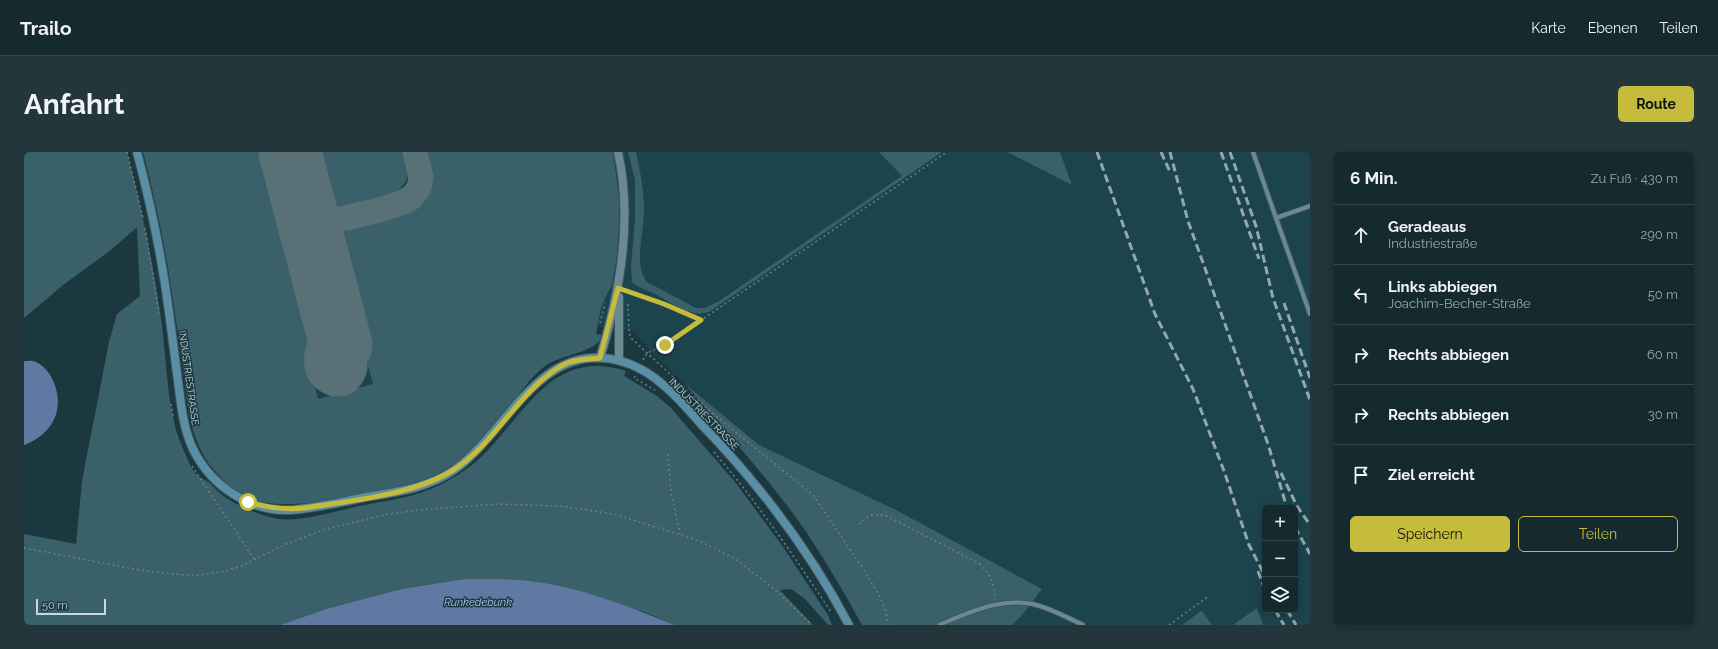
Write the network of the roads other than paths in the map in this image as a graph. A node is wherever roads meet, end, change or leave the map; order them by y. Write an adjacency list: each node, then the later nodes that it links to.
1 (137, 152): 8 (street, INDUSTRIESTRASSE)
2 (618, 152): 6 (street)
3 (1253, 152): 5 (lane)
4 (1310, 206): 5 (lane)
5 (1276, 218): 7 (lane)
6 (618, 288): 8 (street); 9 (street)
7 (1310, 314)
8 (600, 358): 9 (street, INDUSTRIESTRASSE)
9 (619, 360): 10 (street, INDUSTRIESTRASSE)
10 (849, 625)
11 (939, 625): 12 (lane)
12 (1083, 625)

